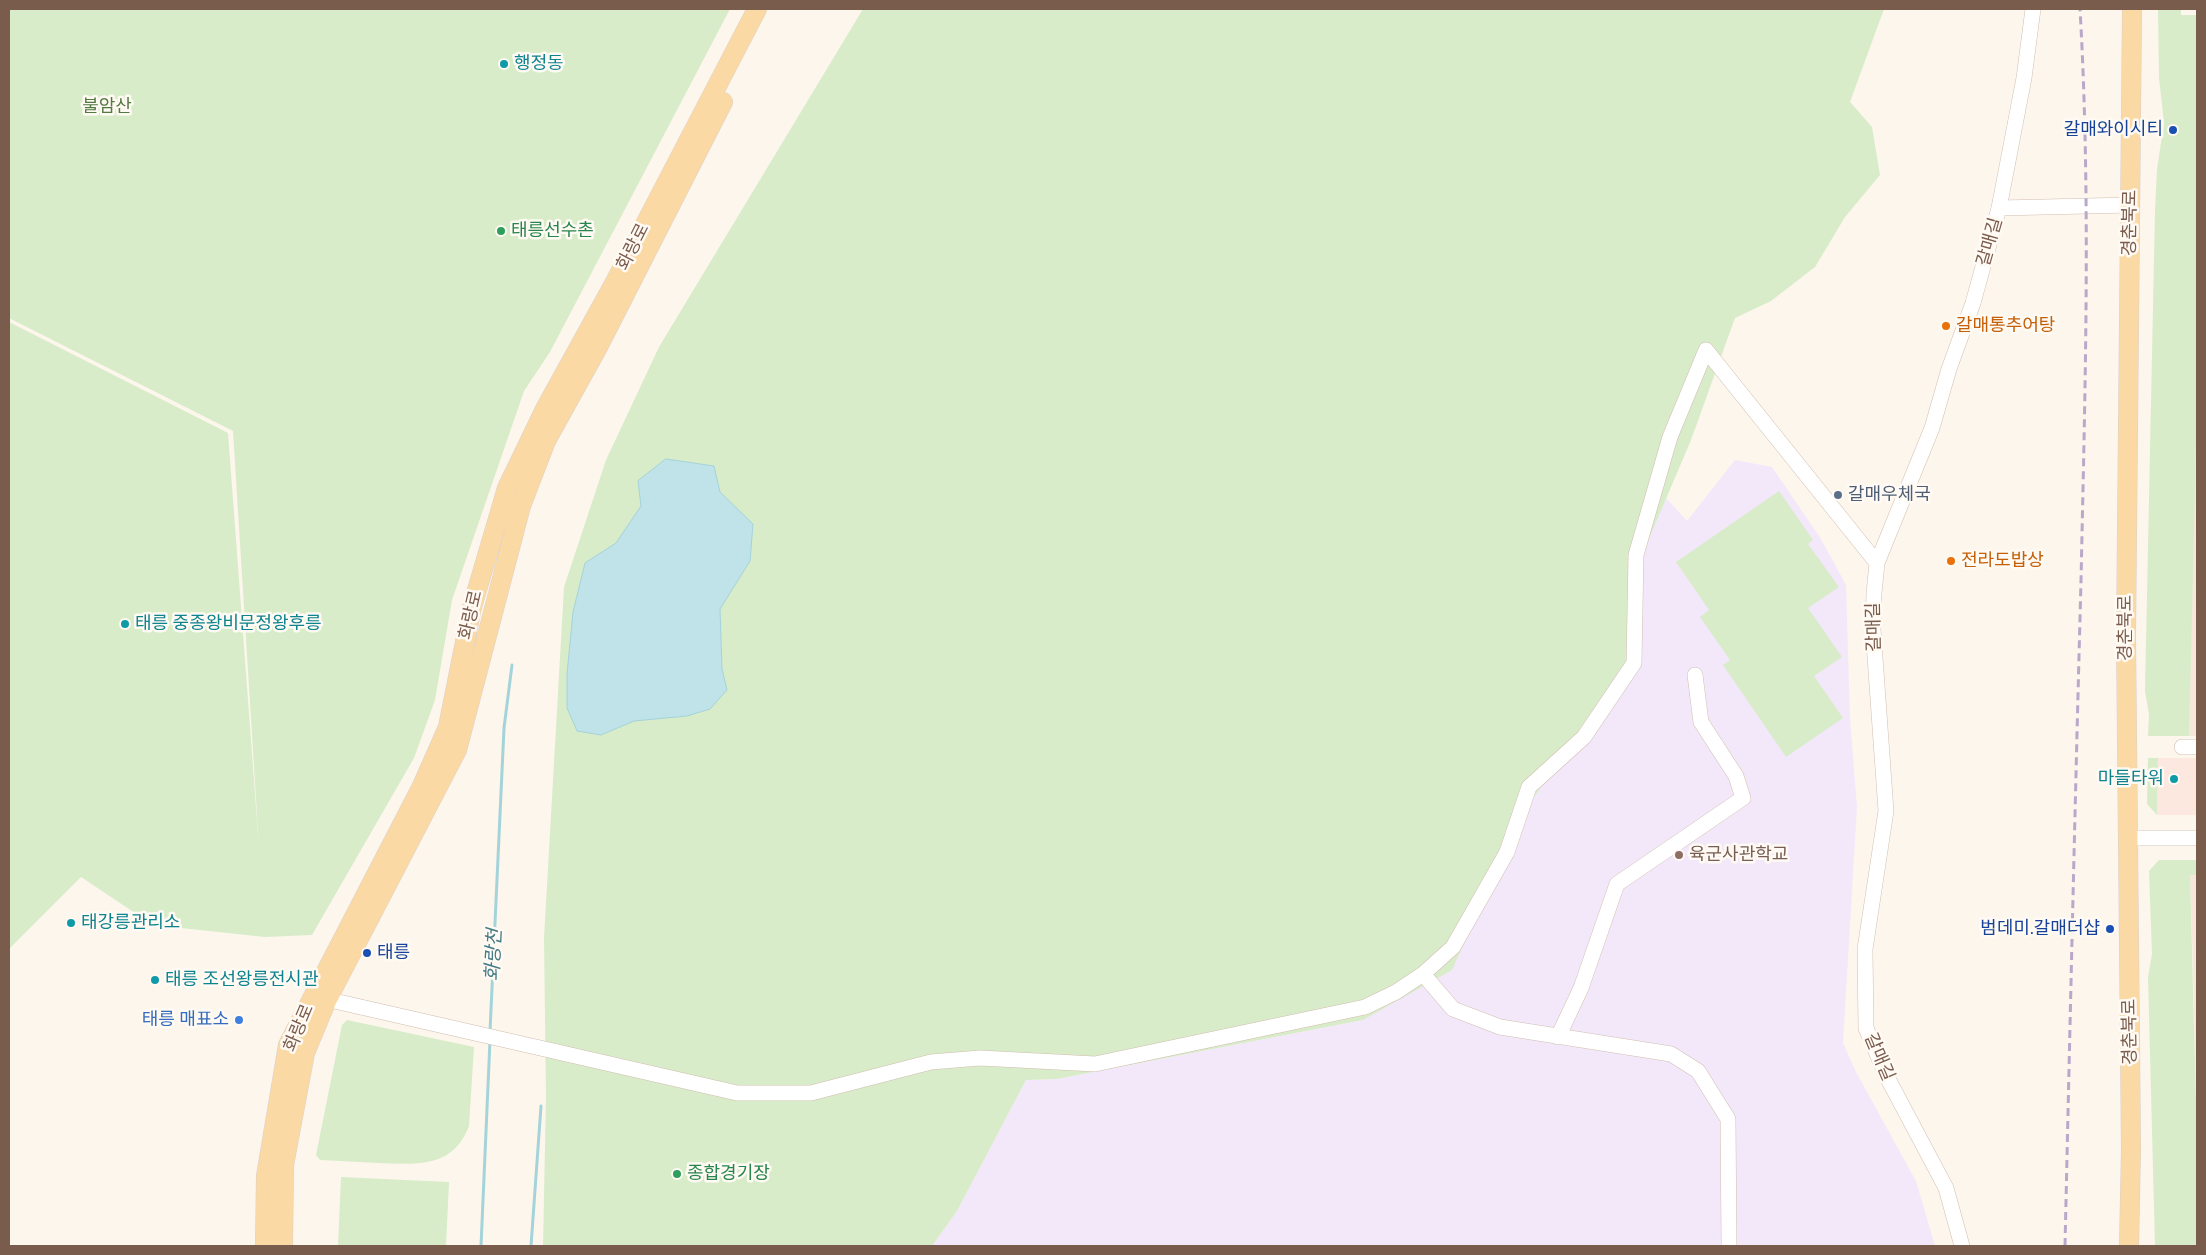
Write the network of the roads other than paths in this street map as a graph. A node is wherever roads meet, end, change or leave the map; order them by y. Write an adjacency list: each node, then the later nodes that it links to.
1 (757, 9): 12 (main road, 화랑로)
2 (770, 9): 12 (main road, 화랑로)
3 (2033, 9): 7 (street, 갈매길)
4 (2132, 9): 5 (main road, 경춘북로)
5 (2131, 205): 6 (street); 9 (main road, 경춘북로)
6 (2000, 208)
7 (1877, 563): 11 (street); 17 (street, 갈매길)
8 (1695, 675): 13 (street)
9 (2128, 838): 10 (street); 18 (main road, 경춘북로)
10 (2197, 838)
11 (1423, 974): 12 (street); 13 (street)
12 (320, 998): 14 (main road, 화랑로); 15 (main road, 화랑로)
13 (1558, 1036): 16 (street)
14 (265, 1246)
15 (283, 1246)
16 (1729, 1246)
17 (1962, 1246)
18 (2129, 1246)

